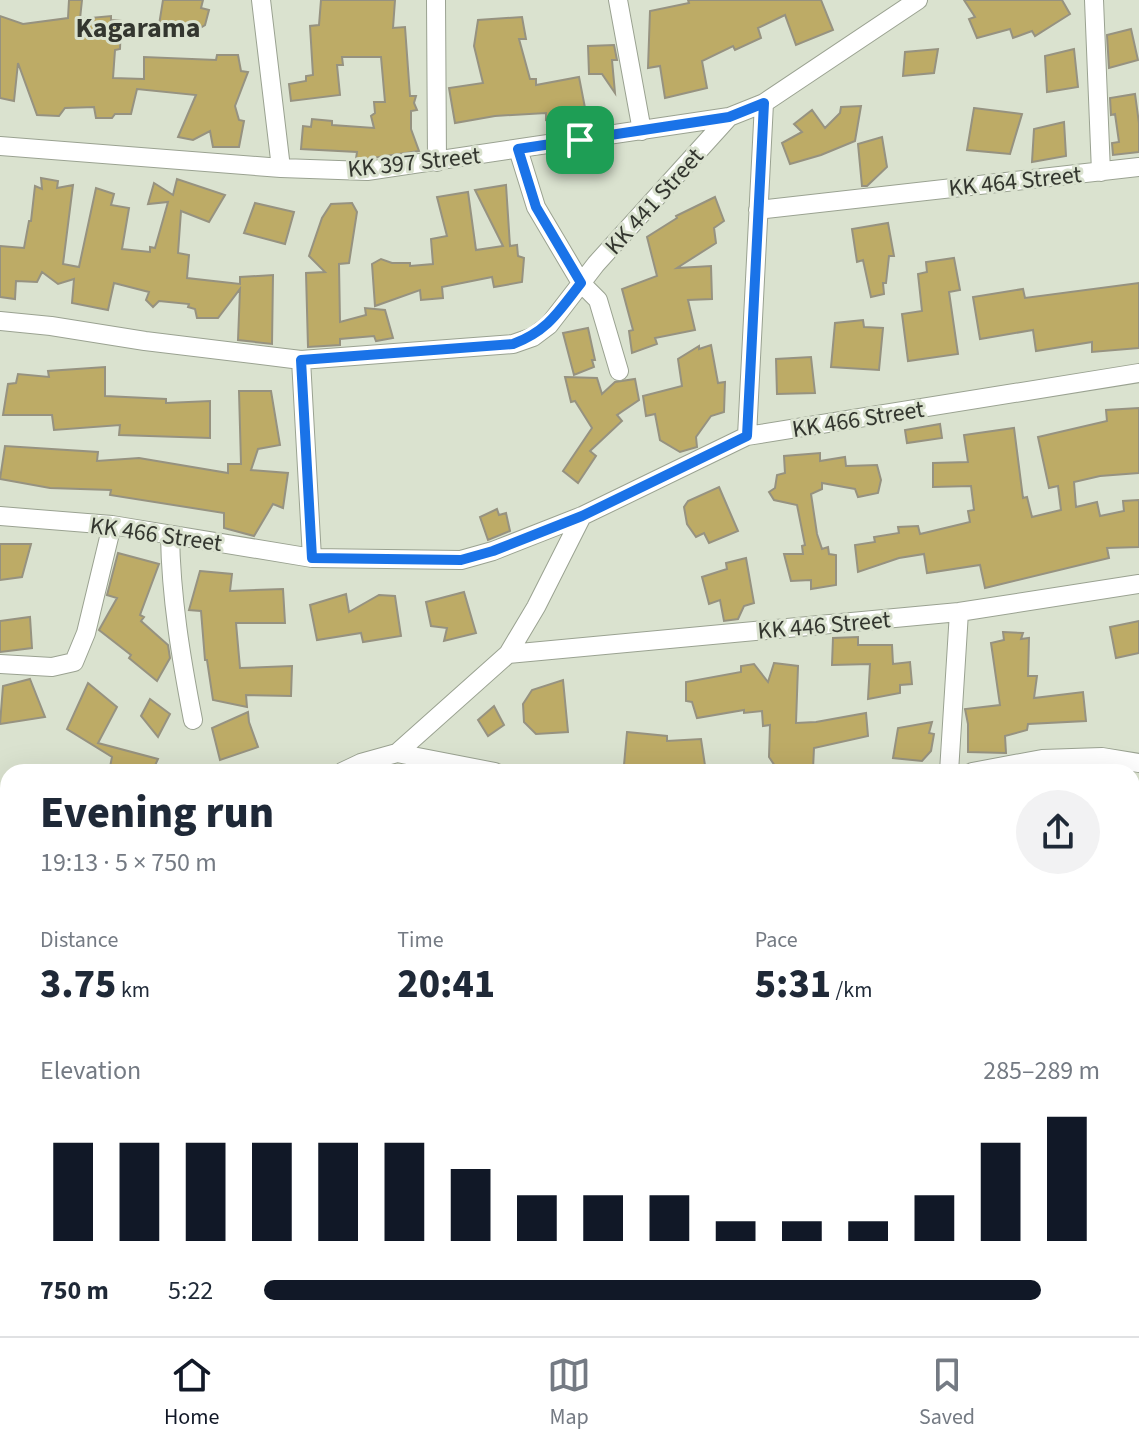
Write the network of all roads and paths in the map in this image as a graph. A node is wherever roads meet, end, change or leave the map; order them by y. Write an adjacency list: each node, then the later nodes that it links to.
1 (261, 0): 13 (street)
2 (436, 0): 11 (street)
3 (618, 0): 8 (street)
4 (918, 0): 6 (street, KK 441 Street)
5 (1094, 0): 14 (street, KK 464 Street)
6 (764, 103): 7 (street, KK 441 Street); 15 (street)
7 (729, 117): 8 (street, KK 397 Street); 16 (street, KK 441 Street)
8 (642, 131): 10 (street, KK 397 Street)
9 (0, 146): 13 (street, KK 397 Street)
10 (518, 149): 11 (street, KK 397 Street); 16 (street)
11 (437, 162): 13 (street, KK 397 Street)
12 (1139, 167): 14 (street)
13 (281, 168)
14 (1101, 172): 15 (street, KK 464 Street)
15 (758, 210): 21 (street)
16 (581, 283): 18 (street, KK 441 Street); 19 (street)
17 (0, 321): 18 (street, KK 441 Street)
18 (301, 360): 26 (street)
19 (619, 371)
20 (1139, 373): 21 (street, KK 466 Street)
21 (747, 436): 23 (street, KK 466 Street)
22 (0, 516): 24 (street, KK 466 Street)
23 (582, 516): 26 (street, KK 466 Street); 29 (street)
24 (112, 525): 25 (street, KK 466 Street); 30 (street)
25 (170, 535): 26 (street, KK 466 Street); 31 (street)
26 (312, 558)
27 (1139, 584): 28 (street, KK 446 Street)
28 (959, 612): 29 (street, KK 446 Street); 36 (street)
29 (508, 654): 32 (street)
30 (0, 664)
31 (193, 720)
32 (397, 753): 34 (street); 35 (street)
33 (1139, 763): 37 (street)
34 (359, 764)
35 (454, 764)
36 (950, 764)
37 (1015, 764)

